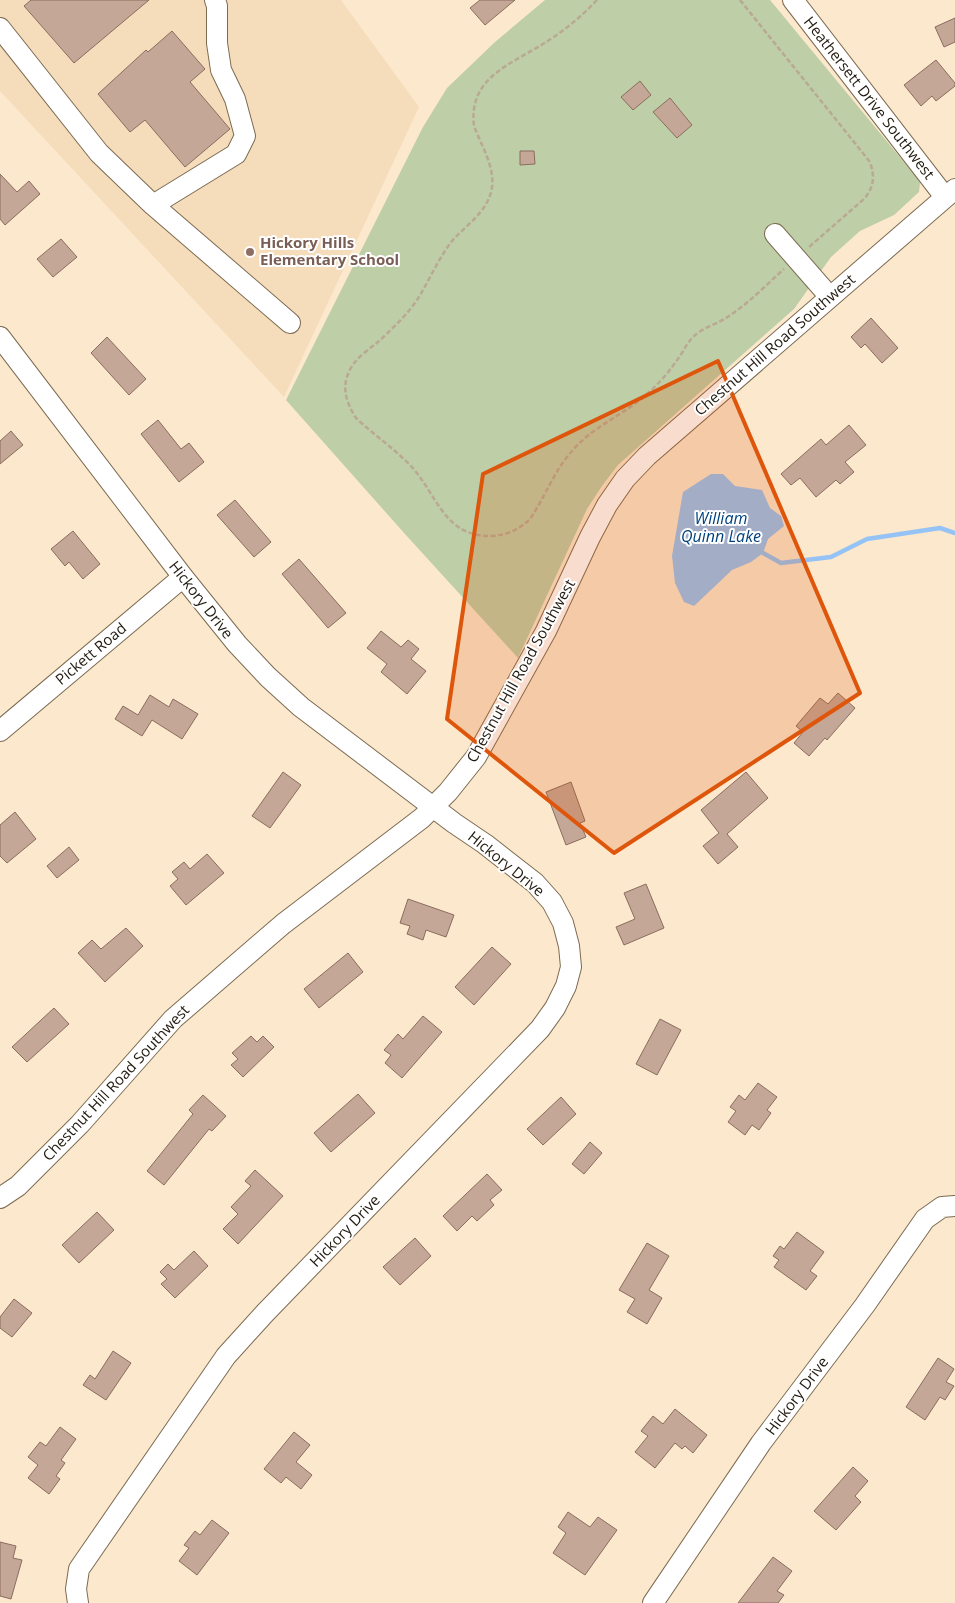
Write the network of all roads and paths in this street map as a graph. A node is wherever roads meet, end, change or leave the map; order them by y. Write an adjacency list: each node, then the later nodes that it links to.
1 (215, 0): 7 (street)
2 (596, 0): 10 (path)
3 (740, 0): 9 (path)
4 (793, 0): 6 (street, Heathersett Drive Southwest)
5 (0, 28): 7 (street)
6 (950, 193): 11 (street, Chestnut Hill Road Southwest)
7 (153, 205): 12 (street)
8 (775, 234): 11 (street)
9 (804, 252)
10 (788, 266)
11 (830, 297): 16 (street, Chestnut Hill Road Southwest)
12 (290, 323)
13 (1, 342): 14 (street, Hickory Drive)
14 (183, 577): 15 (street, Pickett Road); 16 (street, Hickory Drive)
15 (0, 731)
16 (434, 808): 17 (street, Chestnut Hill Road Southwest); 19 (street, Hickory Drive)
17 (0, 1198)
18 (955, 1206): 20 (street, Hickory Drive)
19 (78, 1603)
20 (652, 1603)

